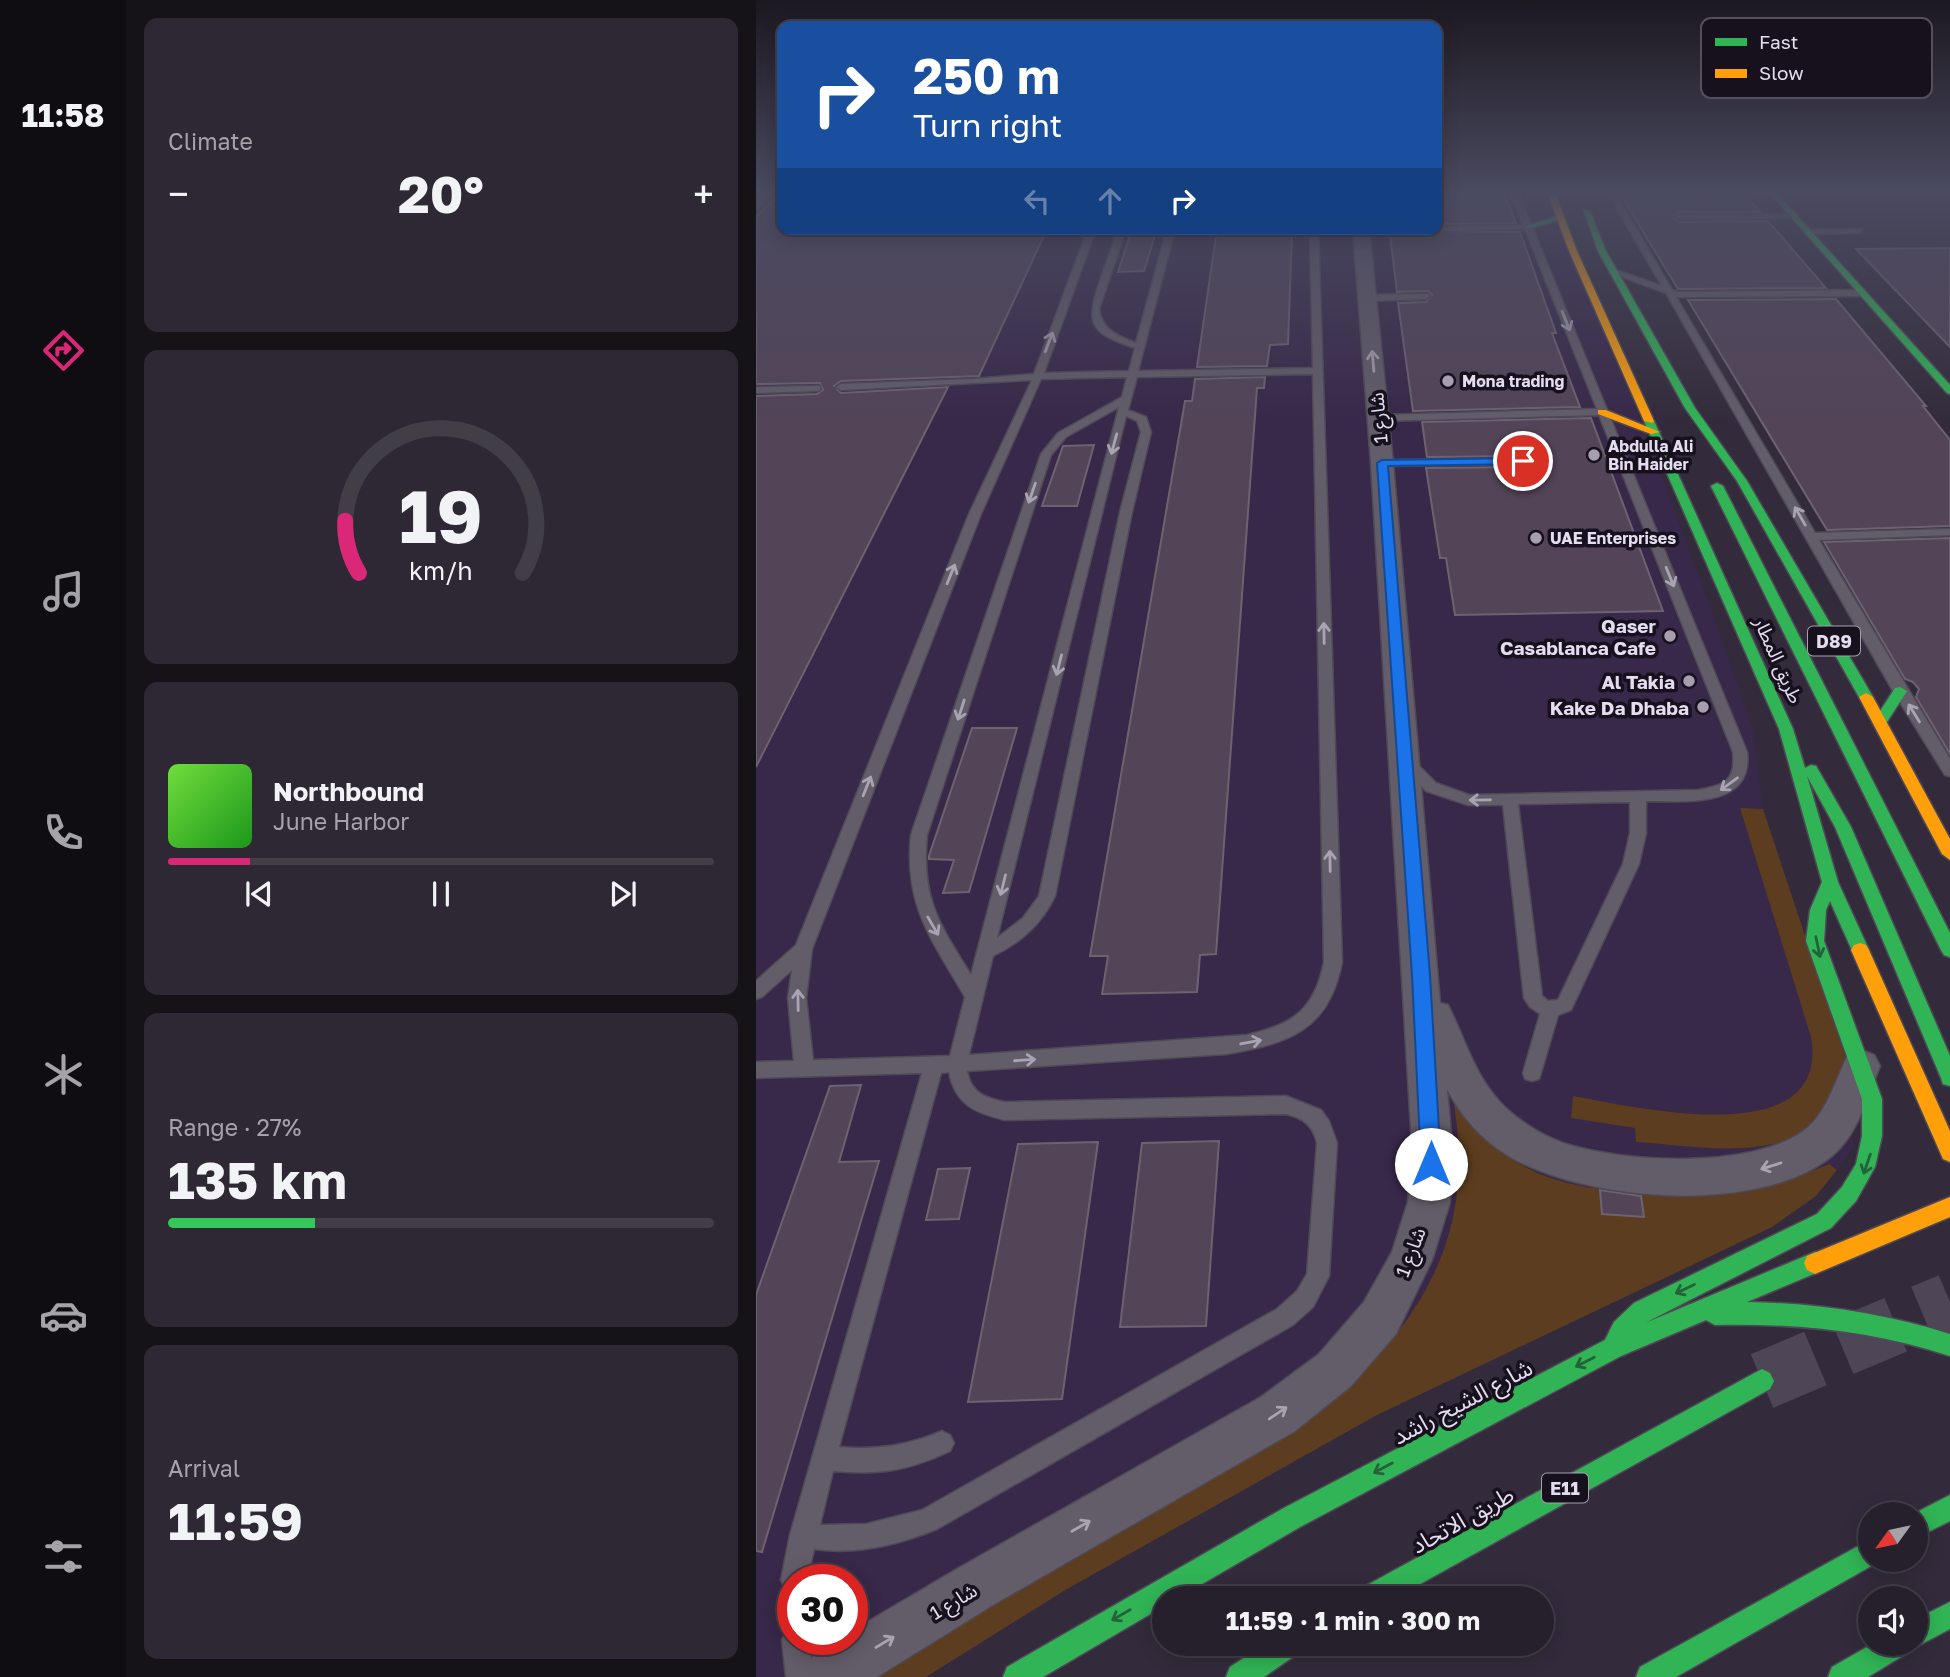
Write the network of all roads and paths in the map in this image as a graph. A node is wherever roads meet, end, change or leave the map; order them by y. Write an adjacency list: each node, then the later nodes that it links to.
1 (1077, 268): 19 (lane, one-way to 1)
2 (1109, 268): 16 (lane)
3 (1161, 268): 16 (lane)
4 (1315, 268): 17 (lane)
5 (1364, 268): 15 (street, شارع 1)
6 (1545, 268): 25 (lane, one-way to 25)
7 (1583, 268): 27 (main road, طريق المطار)
8 (1611, 268): 11 (main road, D89)
9 (1657, 268): 13 (lane)
10 (1841, 268): 12 (main road)
11 (1613, 272): 13 (lane); 28 (main road, D89)
12 (1863, 293): 13 (lane); 23 (main road)
13 (1672, 294): 32 (lane, one-way to 13)
14 (1426, 296): 15 (lane)
15 (1367, 298): 26 (street, شارع 1, one-way to 15)
16 (1141, 347): 18 (lane)
17 (1318, 371): 18 (lane); 49 (lane, one-way to 17)
18 (1133, 373): 19 (lane); 24 (lane)
19 (1035, 376): 21 (lane); 42 (lane, one-way to 19)
20 (817, 387): 22 (lane)
21 (841, 387)
22 (756, 390)
23 (1950, 391)
24 (1125, 405): 44 (lane, one-way to 44); 44 (lane); 47 (lane, one-way to 47)
25 (1602, 412): 26 (lane); 27 (main road); 38 (lane, one-way to 38)
26 (1379, 418): 30 (street, شارع 1)
27 (1655, 432): 35 (main road, طريق المطار)
28 (1707, 434): 34 (main road, D89); 43 (main road)
29 (1523, 461): 30 (lane)
30 (1382, 463): 36 (street, شارع 1)
31 (1950, 532): 32 (lane)
32 (1812, 537): 33 (lane)
33 (1900, 691): 34 (main road); 37 (lane, one-way to 33)
34 (1880, 722): 40 (main road, D89)
35 (1786, 729): 41 (main road, طريق المطار); 54 (main road)
36 (1405, 759): 39 (lane, one-way to 36); 45 (street, شارع 1)
37 (1950, 771)
38 (1637, 796): 39 (lane); 48 (lane)
39 (1510, 799): 48 (lane)
40 (1950, 854)
41 (1830, 883): 50 (main road, one-way to 50); 55 (main road, طريق المطار)
42 (803, 949): 46 (lane); 51 (lane, one-way to 42)
43 (1950, 950)
44 (986, 953): 47 (lane)
45 (1421, 975): 50 (street, one-way to 45); 75 (street, شارع 1, one-way to 45)
46 (756, 992)
47 (974, 996): 49 (lane)
48 (1550, 1010): 53 (lane)
49 (946, 1064): 51 (lane); 62 (lane); 65 (lane)
50 (1861, 1066): 59 (main road, one-way to 59)
51 (804, 1068): 52 (lane)
52 (756, 1070)
53 (1532, 1073)
54 (1950, 1078)
55 (1950, 1153)
56 (1950, 1207): 57 (main road, شارع الشيخ راشد)
57 (1692, 1315): 58 (main road); 59 (main road, شارع الشيخ راشد)
58 (1950, 1345)
59 (1612, 1348): 76 (main road, شارع الشيخ راشد, one-way to 76)
60 (1762, 1381): 68 (main road, طريق الاتحاد / E11)
61 (942, 1443): 62 (lane)
62 (824, 1458): 65 (lane)
63 (1950, 1507): 64 (main road)
64 (1928, 1519)
65 (803, 1535): 67 (lane)
66 (1858, 1559): 78 (main road)
67 (797, 1564)
68 (1391, 1586)
69 (1950, 1615): 70 (main road)
70 (1928, 1627)
71 (797, 1655): 74 (lane)
72 (1272, 1656): 77 (main road)
73 (1878, 1656): 79 (main road)
74 (800, 1677)
75 (827, 1677)
76 (1017, 1677)
77 (1240, 1677)
78 (1650, 1677)
79 (1842, 1677)

